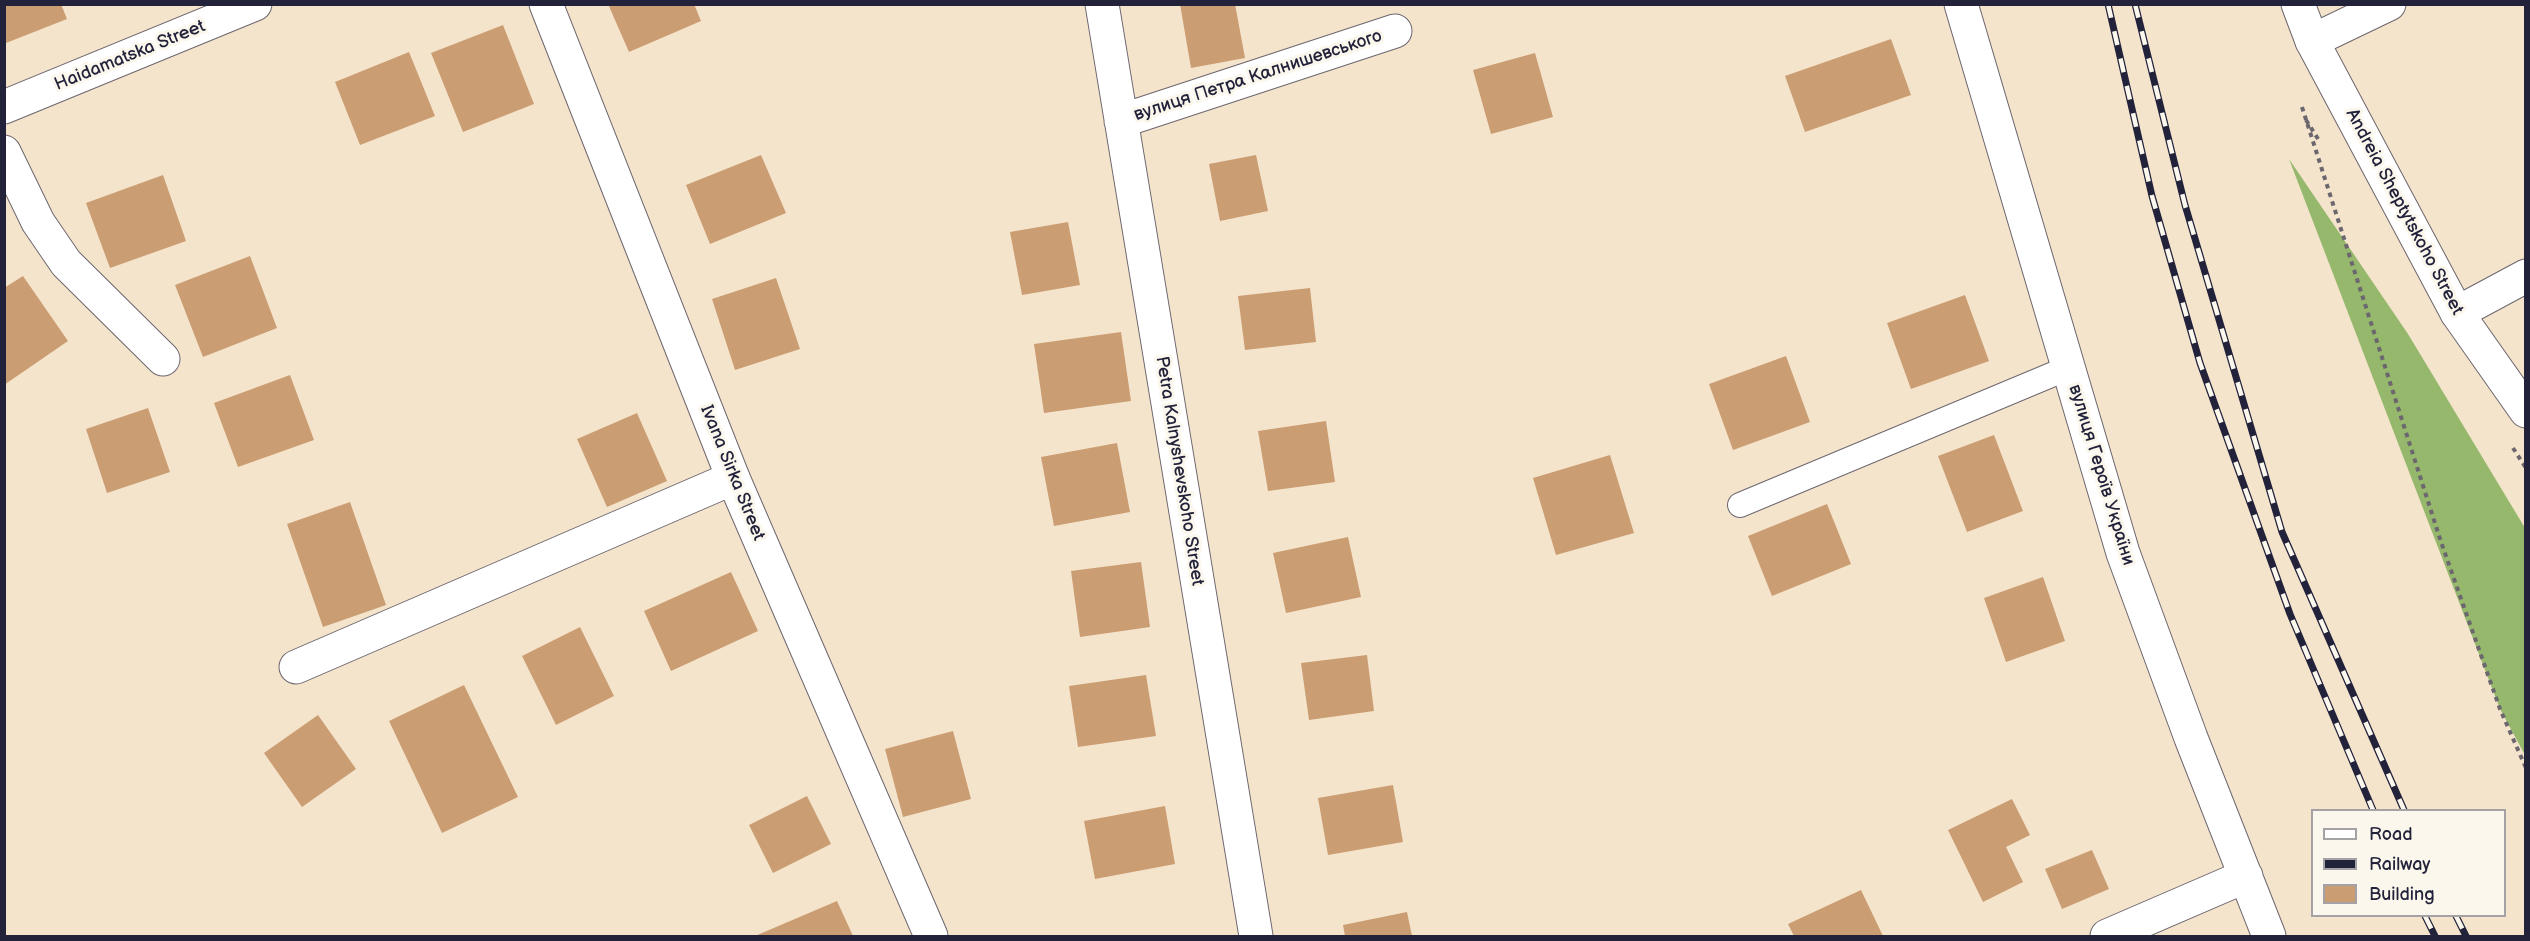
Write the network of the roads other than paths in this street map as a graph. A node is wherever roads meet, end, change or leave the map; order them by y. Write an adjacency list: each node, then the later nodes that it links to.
1 (255, 4): 9 (street, Haidamatska Street)
2 (546, 4): 17 (street, Ivana Sirka Street)
3 (1102, 4): 10 (street, Petra Kalnyshevskoho Street)
4 (1961, 4): 15 (street, вулиця Героїв України)
5 (2298, 4): 8 (street, Andreia Sheptytskoho Street)
6 (2389, 4): 8 (street)
7 (1395, 31): 10 (street, вулиця Петра Калнишевського)
8 (2312, 40): 13 (street, Andreia Sheptytskoho Street)
9 (4, 107)
10 (1121, 121): 22 (street, Petra Kalnyshevskoho Street)
11 (4, 152): 14 (street)
12 (2526, 276): 13 (street)
13 (2457, 313): 16 (street, Andreia Sheptytskoho Street)
14 (163, 359)
15 (2068, 368): 18 (lane); 20 (street, вулиця Героїв України)
16 (2526, 411)
17 (733, 478): 19 (street); 21 (street, Ivana Sirka Street)
18 (1740, 505)
19 (296, 667)
20 (2246, 876): 23 (street); 24 (street, вулиця Героїв України)
21 (931, 936)
22 (1256, 936)
23 (2107, 936)
24 (2269, 936)

